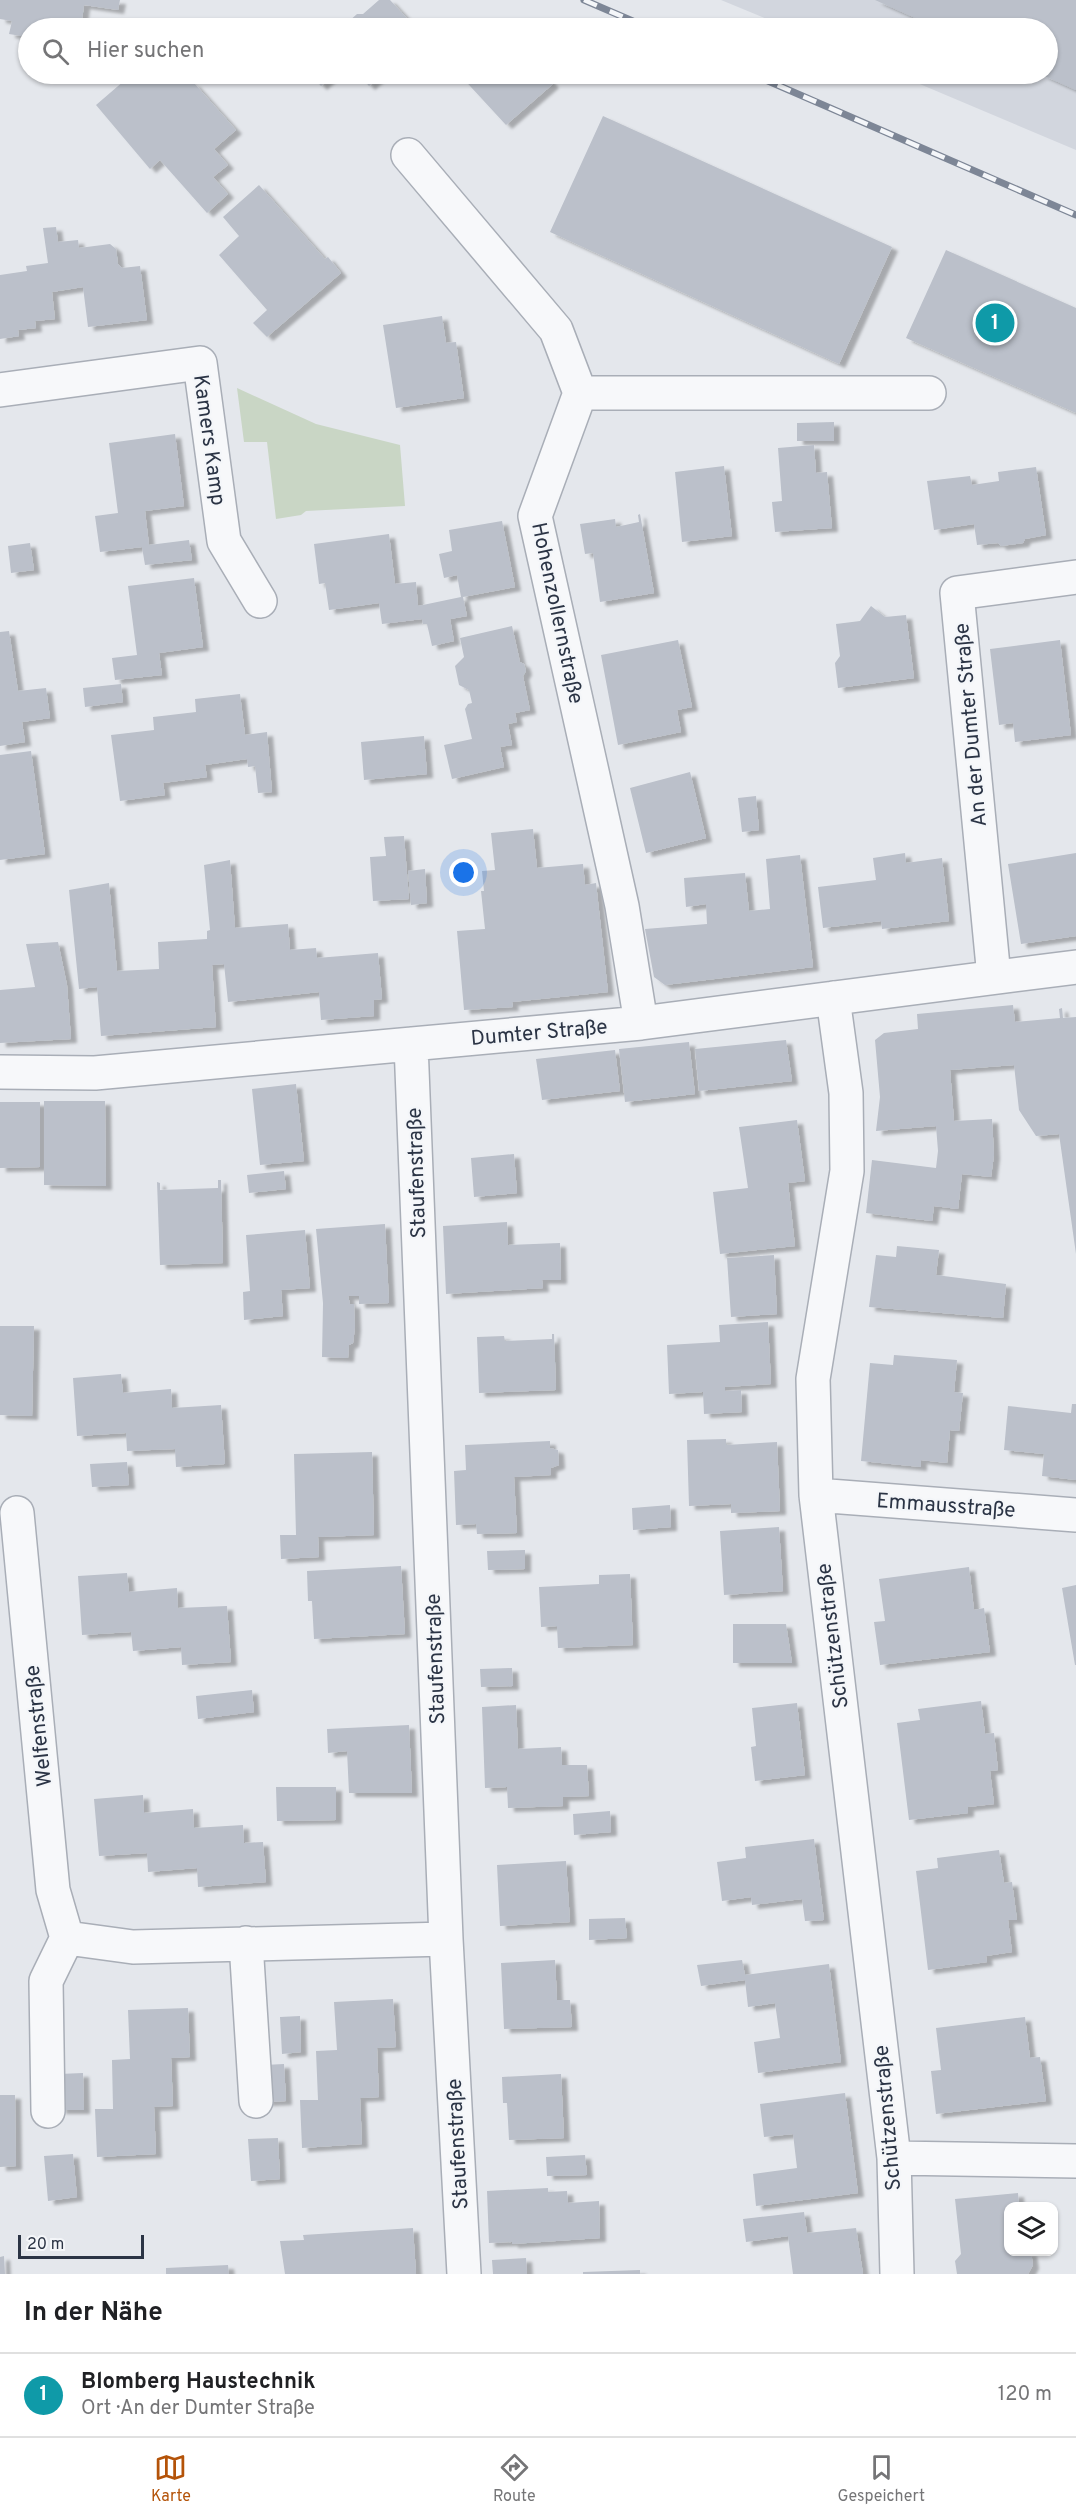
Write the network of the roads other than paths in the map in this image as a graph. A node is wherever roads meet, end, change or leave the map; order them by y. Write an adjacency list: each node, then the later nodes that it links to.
1 (408, 155): 3 (street)
2 (0, 390): 6 (street, Kamers Kamp)
3 (580, 393): 4 (street); 10 (street, Hohenzollernstraße)
4 (929, 393)
5 (1076, 577): 8 (street, An der Dumter Straße)
6 (260, 601)
7 (1076, 967): 8 (street, Dumter Straße)
8 (994, 977): 9 (street, Dumter Straße)
9 (833, 998): 10 (street, Dumter Straße); 13 (street, Schützenstraße)
10 (641, 1023): 11 (street, Dumter Straße)
11 (411, 1044): 12 (street, Dumter Straße); 17 (street, Staufenstraße)
12 (0, 1072)
13 (816, 1496): 15 (street, Emmausstraße); 21 (street, Schützenstraße)
14 (17, 1513): 16 (street, Welfenstraße)
15 (1076, 1515)
16 (68, 1938): 18 (street); 20 (street)
17 (446, 1939): 18 (street); 23 (street, Staufenstraße)
18 (246, 1943): 19 (street)
19 (256, 2101)
20 (48, 2111)
21 (894, 2158): 22 (street); 24 (street, Schützenstraße)
22 (1076, 2161)
23 (464, 2274)
24 (897, 2274)

